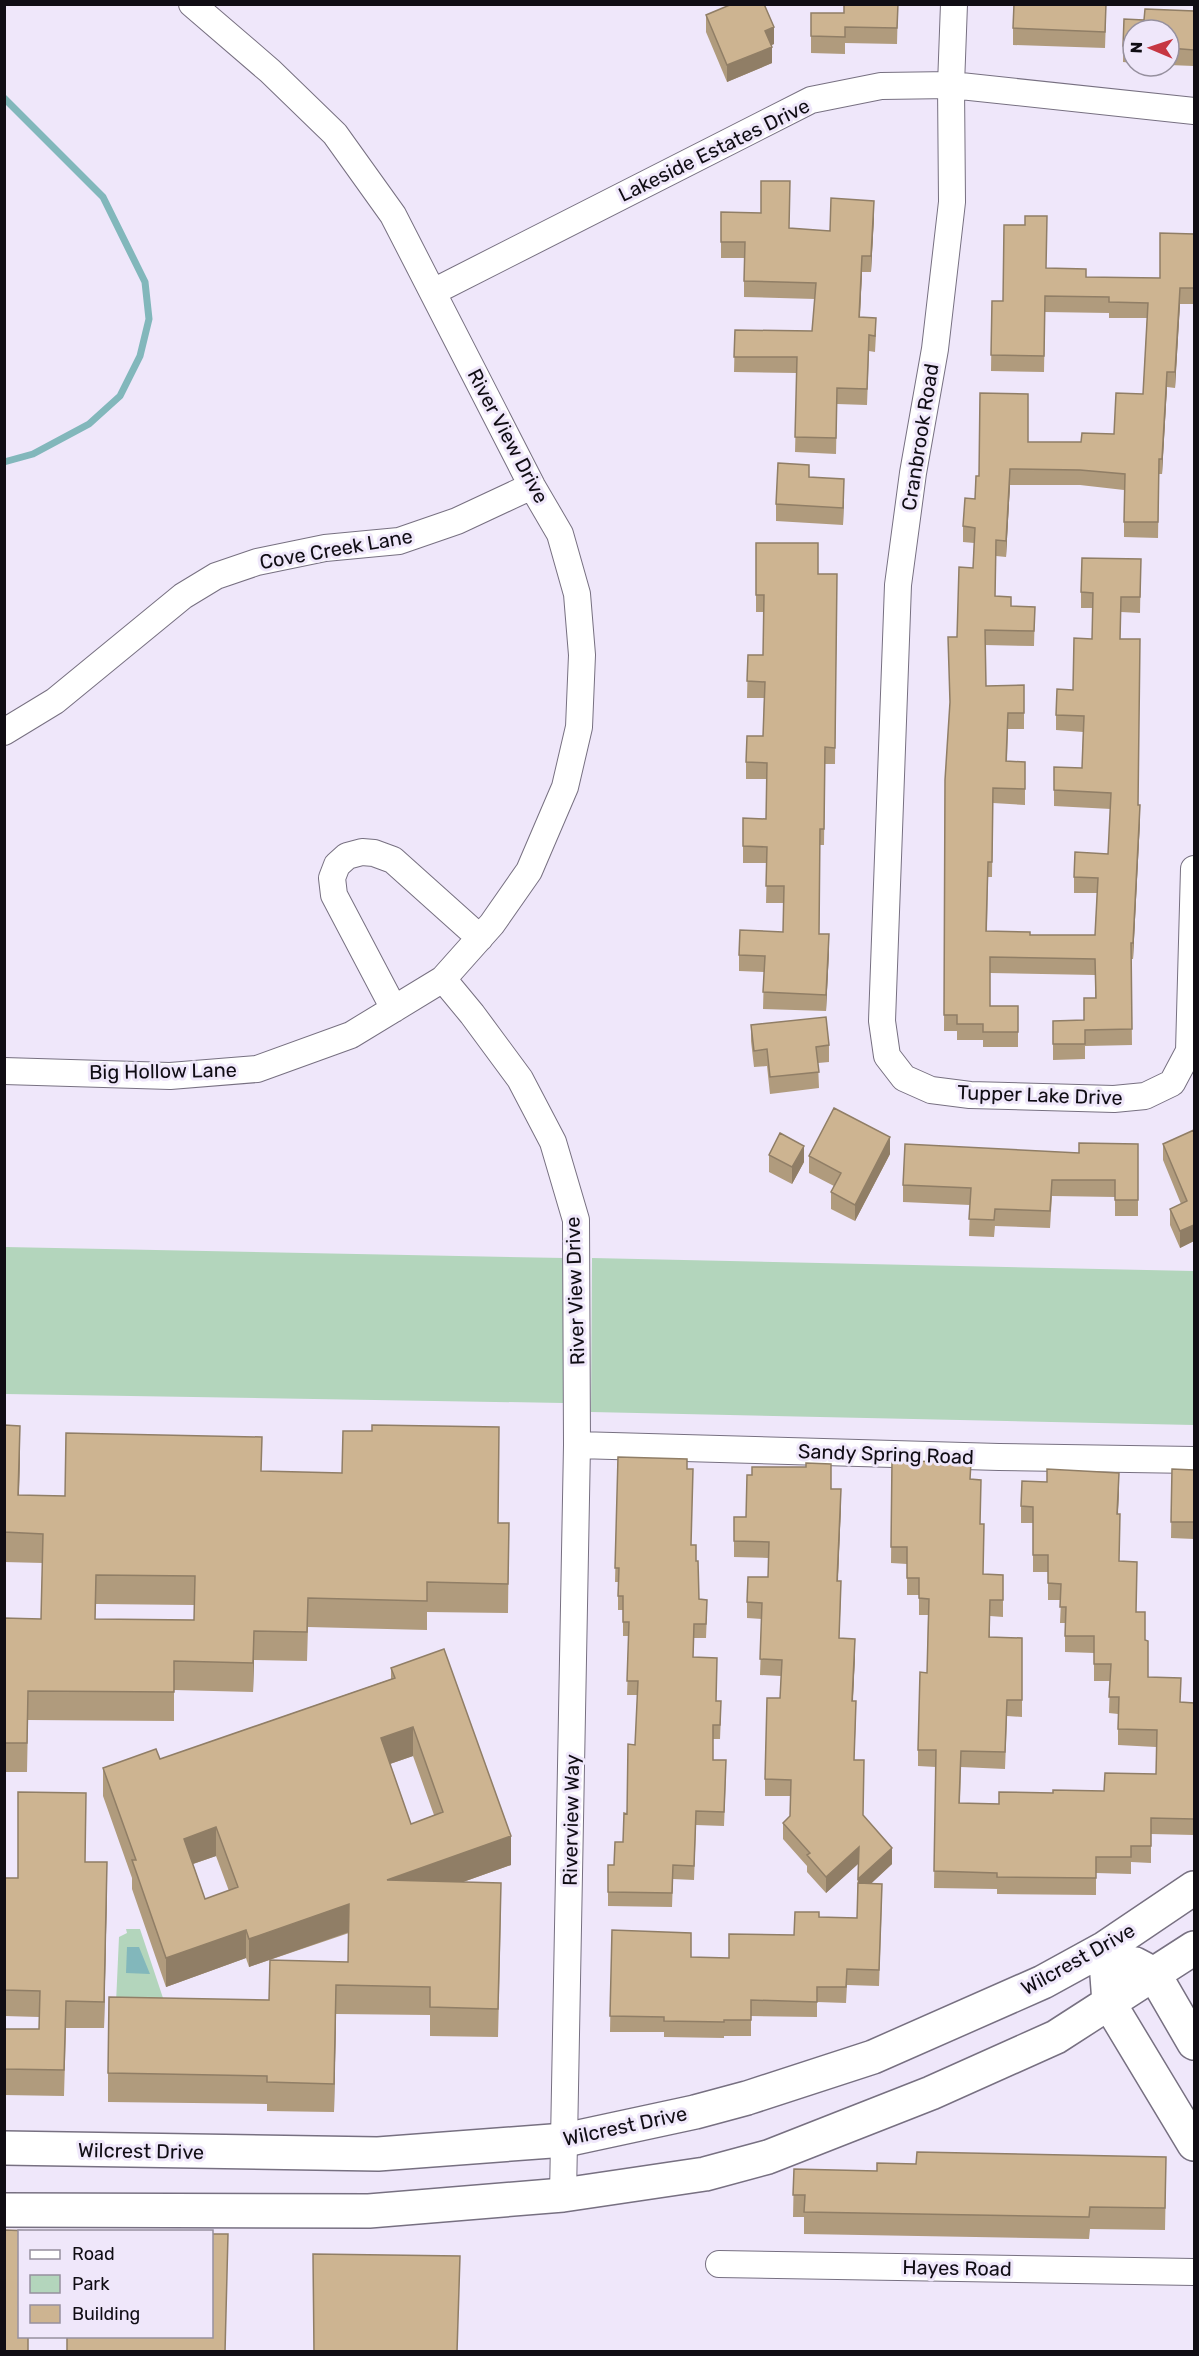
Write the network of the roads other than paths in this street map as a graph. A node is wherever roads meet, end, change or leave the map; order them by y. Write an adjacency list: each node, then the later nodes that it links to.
1 (192, 4): 5 (street, River View Drive)
2 (954, 4): 3 (street, Cranbrook Road)
3 (951, 85): 4 (street, Lakeside Estates Drive); 5 (street, Lakeside Estates Drive); 9 (street, Cranbrook Road)
4 (1194, 111)
5 (433, 292): 6 (street, River View Drive)
6 (532, 486): 7 (street, Cove Creek Lane); 10 (street, River View Drive)
7 (4, 732)
8 (1194, 869): 9 (street, Tupper Lake Drive)
9 (888, 870)
10 (480, 938): 11 (street, River View Drive); 12 (street)
11 (443, 979): 12 (street, Big Hollow Lane); 14 (street, River View Drive)
12 (394, 1009): 13 (street, Big Hollow Lane)
13 (4, 1071)
14 (577, 1444): 15 (street, Sandy Spring Road); 23 (street, Riverview Way)
15 (1194, 1460)
16 (1194, 1888): 17 (main road, Wilcrest Drive)
17 (1105, 1948): 19 (main road); 20 (main road); 23 (main road, Wilcrest Drive)
18 (1194, 1948): 19 (main road)
19 (1154, 1974): 20 (main road); 21 (main road)
20 (1109, 2003): 22 (main road); 25 (main road)
21 (1194, 2043)
22 (1193, 2139)
23 (565, 2140): 24 (main road, Wilcrest Drive); 25 (street, Riverview Way)
24 (4, 2148)
25 (563, 2195): 26 (main road)
26 (4, 2210)
27 (719, 2264): 28 (street, Hayes Road)
28 (1194, 2272)

